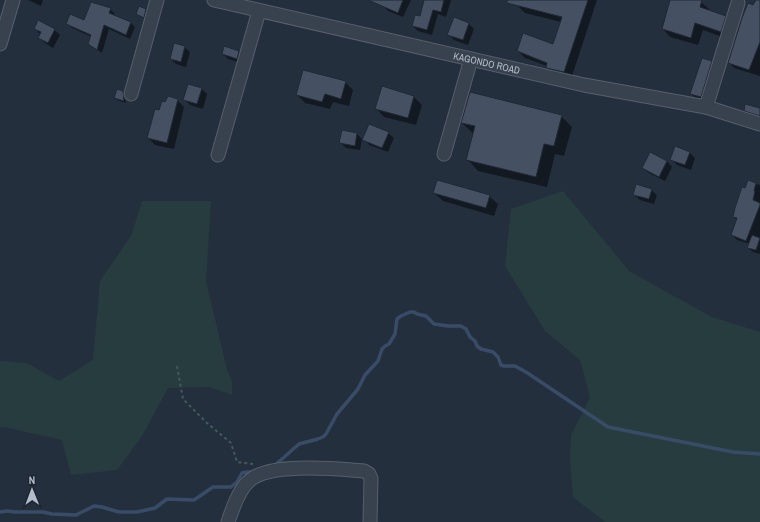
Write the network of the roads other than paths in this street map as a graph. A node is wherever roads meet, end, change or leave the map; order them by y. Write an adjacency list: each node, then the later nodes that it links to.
1 (12, 0): 7 (street)
2 (157, 0): 9 (street)
3 (214, 0): 4 (street, KAGONDO ROAD)
4 (233, 2): 6 (street, KAGONDO ROAD)
5 (738, 3): 10 (street)
6 (259, 11): 8 (street, KAGONDO ROAD); 13 (street)
7 (0, 44)
8 (471, 59): 10 (street, KAGONDO ROAD); 12 (street)
9 (130, 94)
10 (706, 108): 11 (street, KAGONDO ROAD)
11 (760, 124)
12 (444, 154)
13 (218, 155)
14 (228, 522): 15 (street)
15 (370, 522)

